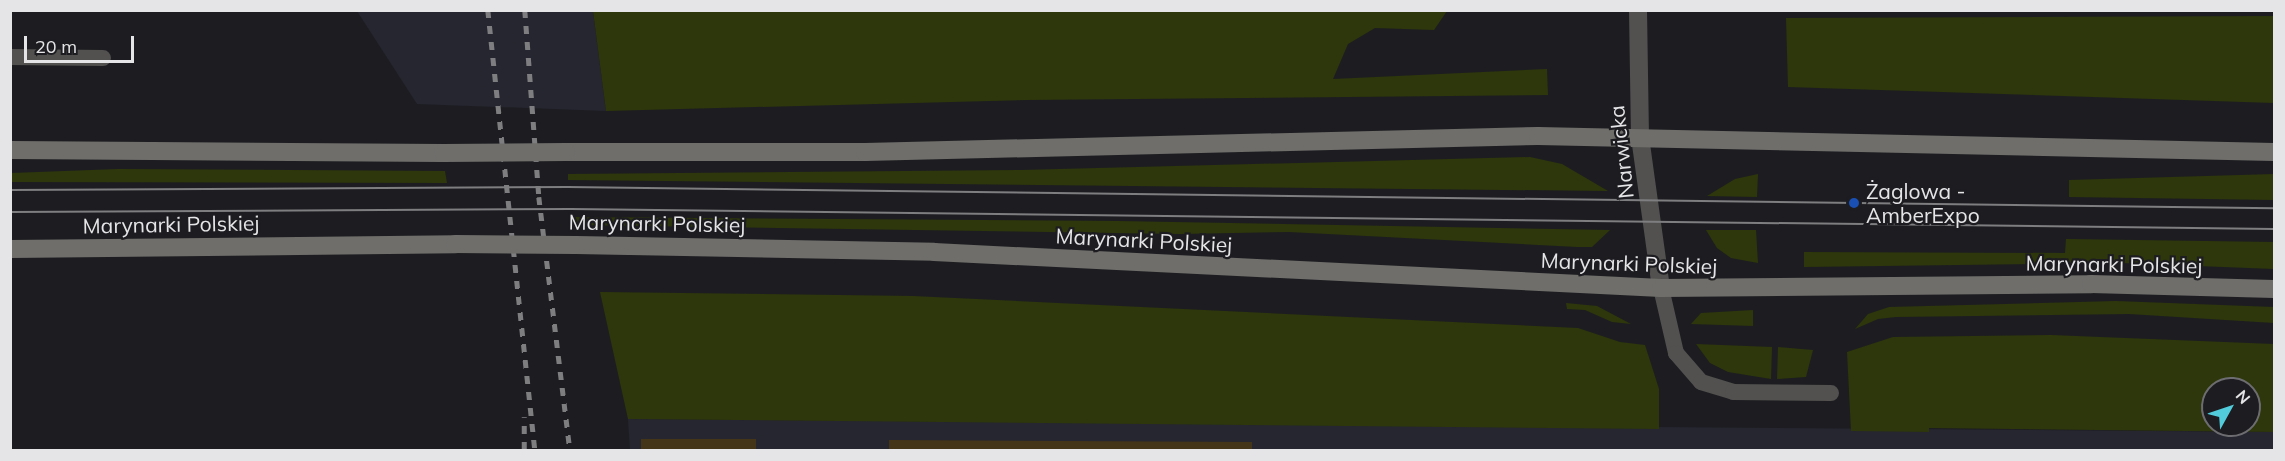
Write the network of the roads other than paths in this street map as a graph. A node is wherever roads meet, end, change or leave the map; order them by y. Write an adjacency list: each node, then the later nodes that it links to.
1 (1638, 10): 4 (street, Narwicka)
2 (10, 57): 3 (lane)
3 (104, 58)
4 (1640, 137): 5 (main road, bridge); 6 (main road); 8 (street, Narwicka)
5 (10, 150)
6 (2274, 152)
7 (10, 249): 8 (main road, Marynarki Polskiej, bridge)
8 (1661, 288): 9 (main road, Marynarki Polskiej); 10 (lane)
9 (2274, 289)
10 (1831, 393)

